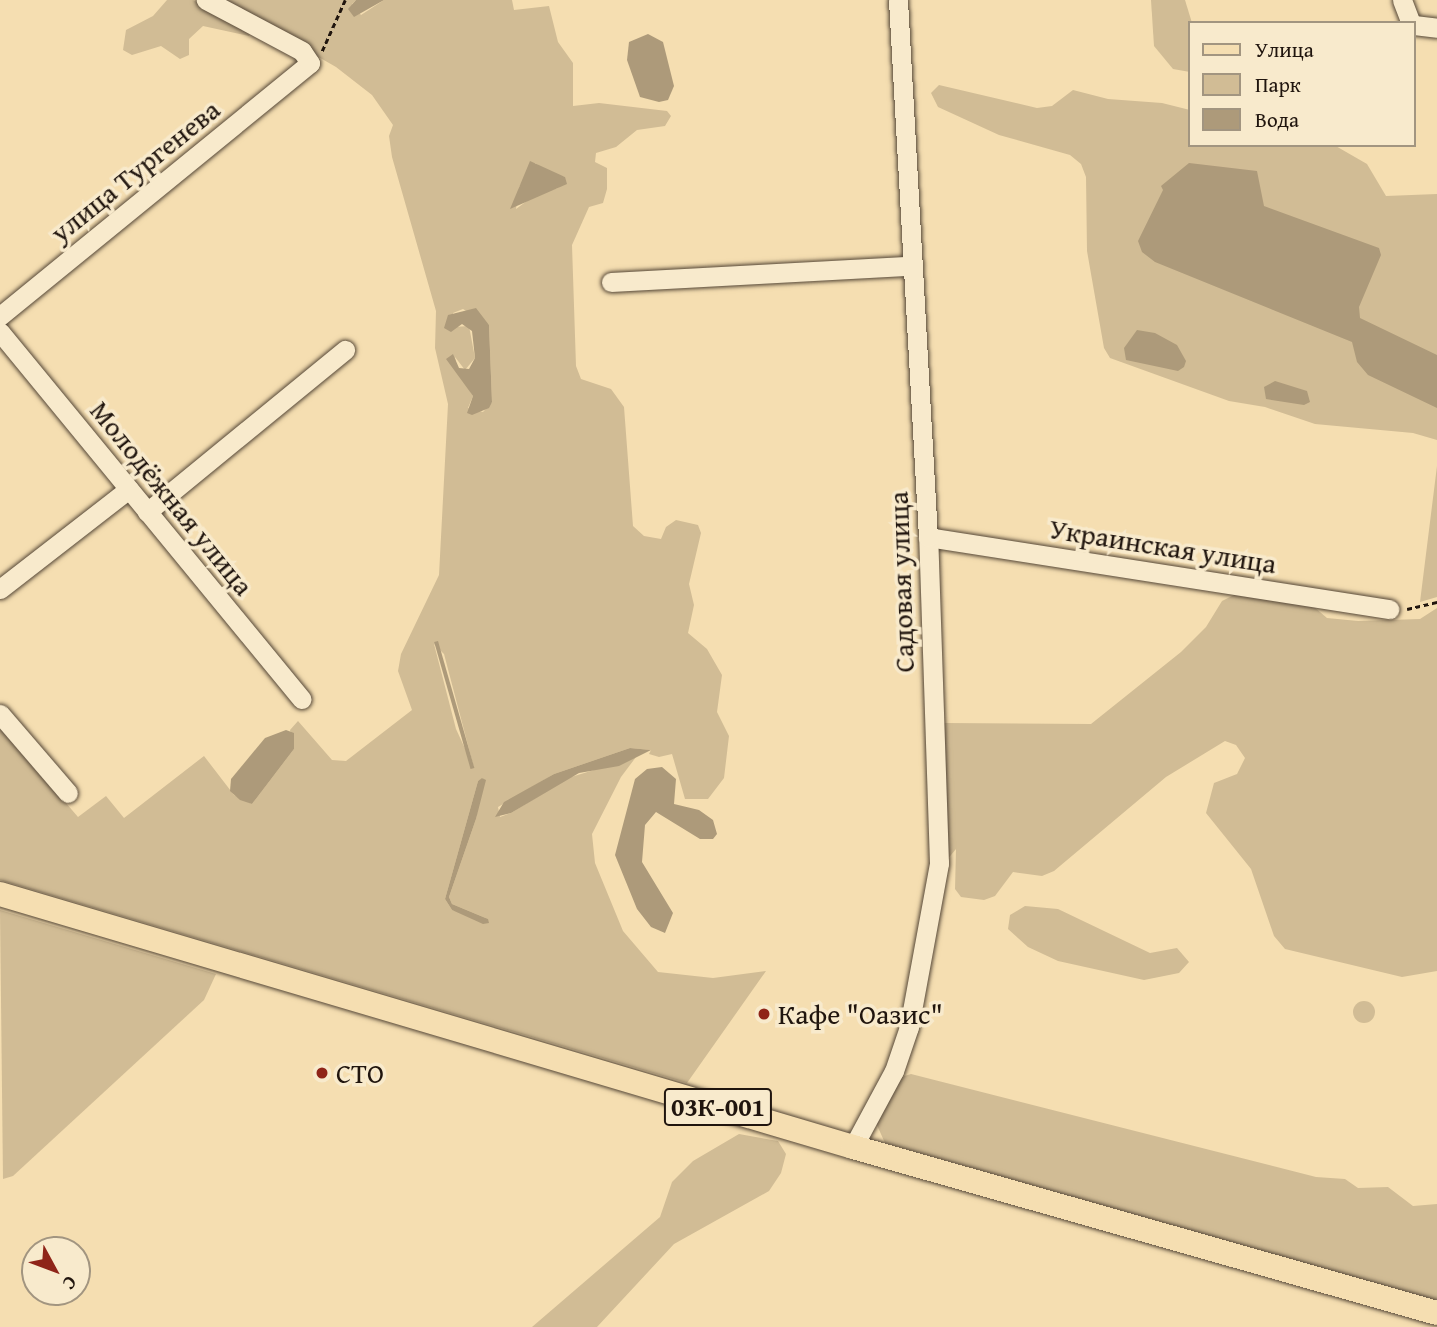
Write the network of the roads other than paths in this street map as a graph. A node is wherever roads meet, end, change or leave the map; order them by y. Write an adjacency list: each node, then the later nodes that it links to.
1 (206, 0): 7 (street, улица Тургенева)
2 (898, 0): 5 (street, Садовая улица)
3 (1402, 0): 4 (street)
4 (1423, 26)
5 (910, 266): 6 (street); 12 (street, Садовая улица)
6 (611, 282)
7 (0, 316)
8 (0, 332): 10 (street, Молодёжная улица)
9 (345, 350): 11 (street)
10 (129, 489): 11 (street, Молодёжная улица); 13 (street)
11 (147, 512): 15 (street, Молодёжная улица)
12 (928, 537): 14 (street, Украинская улица); 19 (street, Садовая улица)
13 (0, 589)
14 (1389, 609)
15 (301, 699)
16 (0, 714): 17 (street)
17 (68, 793)
18 (0, 894): 19 (main road, 03К-001)
19 (853, 1147): 20 (main road, 03К-001)
20 (1437, 1314)

